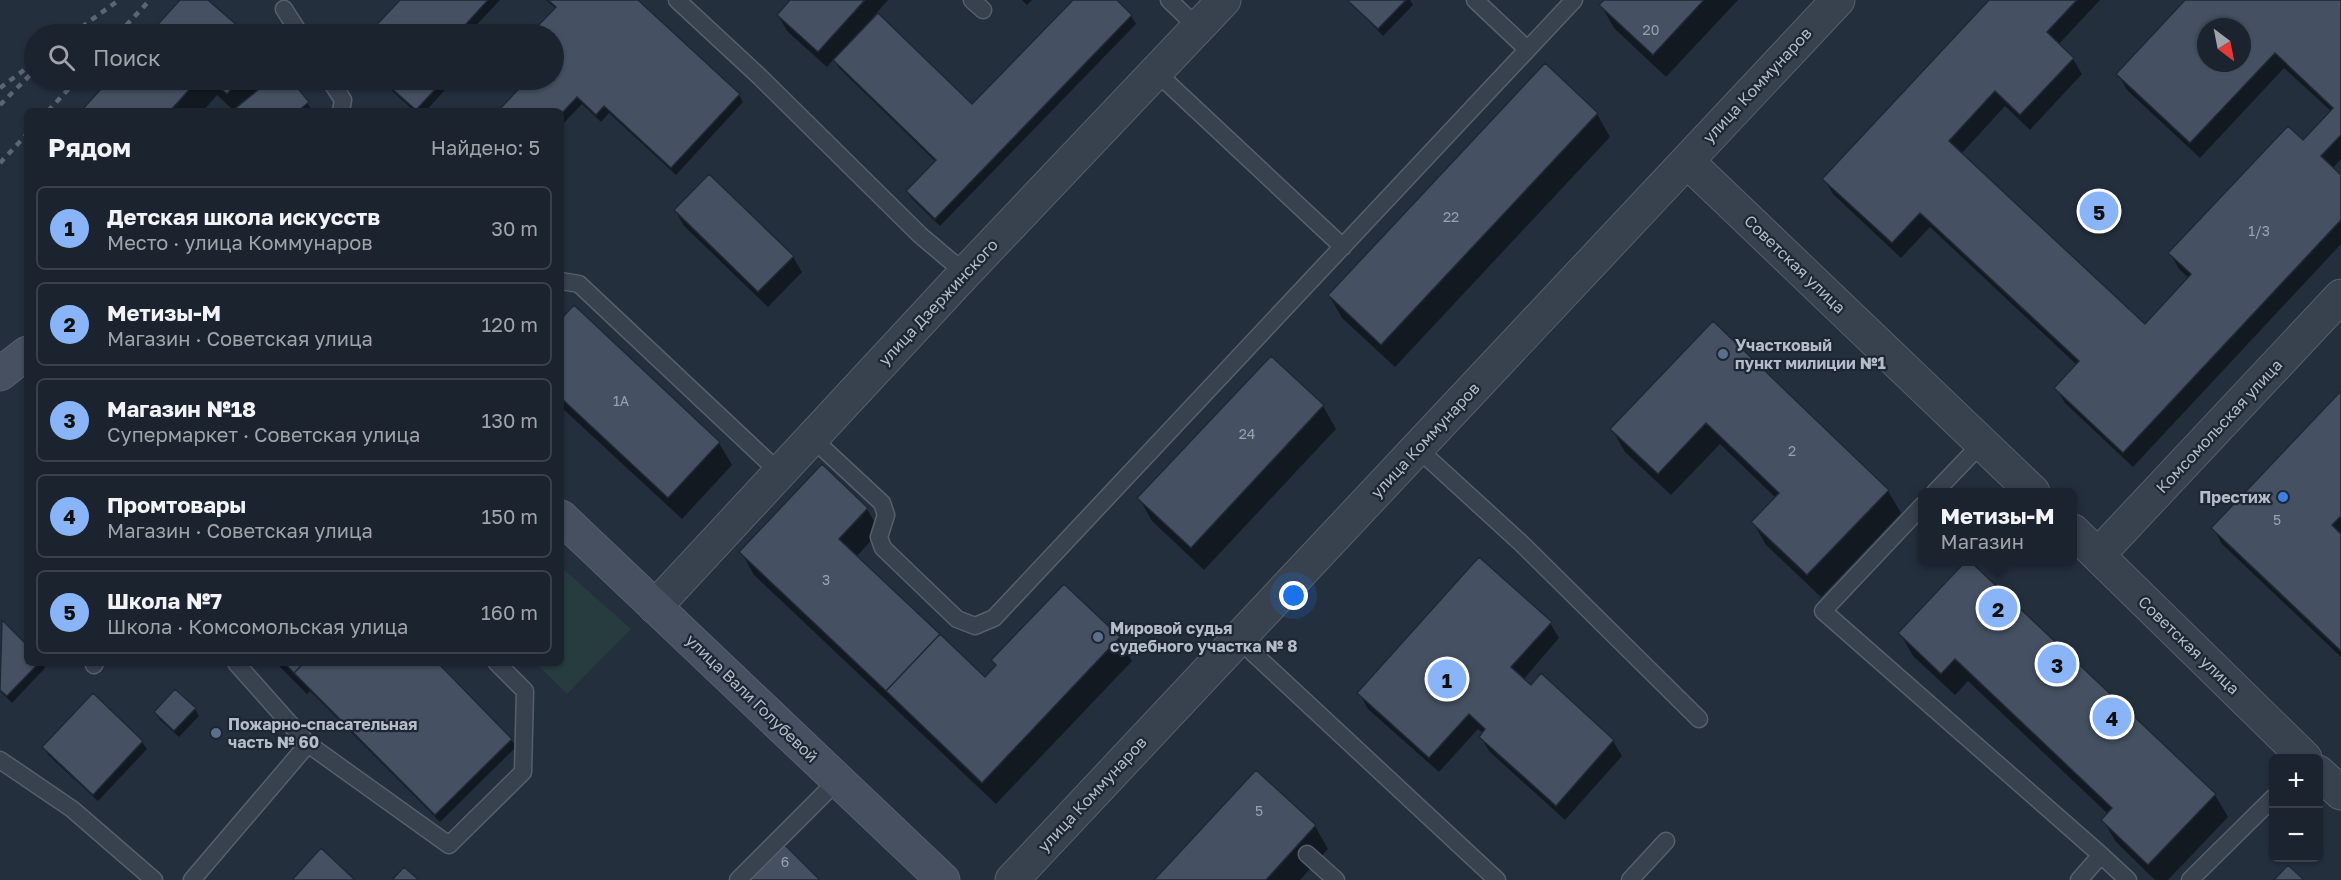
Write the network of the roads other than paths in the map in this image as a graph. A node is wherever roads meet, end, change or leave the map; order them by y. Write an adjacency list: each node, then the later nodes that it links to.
1 (677, 0): 16 (lane)
2 (1169, 0): 9 (lane)
3 (1224, 0): 9 (street, улица Дзержинского)
4 (1475, 0): 10 (lane)
5 (1574, 0): 10 (lane)
6 (1838, 0): 14 (street, улица Коммунаров)
7 (284, 9): 8 (lane)
8 (294, 24)
9 (1198, 28): 11 (street, улица Дзержинского)
10 (1527, 49): 15 (lane)
11 (1156, 72): 15 (lane); 16 (street, улица Дзержинского)
12 (337, 90): 13 (lane)
13 (342, 108)
14 (1687, 161): 22 (street, Советская улица); 23 (street, улица Коммунаров)
15 (1343, 247): 21 (lane)
16 (965, 273): 21 (street, улица Дзержинского)
17 (564, 282): 24 (lane)
18 (2341, 296): 30 (street, Комсомольская улица)
19 (24, 355): 20 (main road)
20 (0, 374)
21 (812, 438): 24 (street, улица Дзержинского)
22 (1982, 443): 25 (lane); 26 (street, Советская улица)
23 (1417, 448): 32 (street, улица Коммунаров); 35 (lane)
24 (779, 472): 31 (street, улица Дзержинского)
25 (1939, 488)
26 (2029, 488)
27 (1918, 510): 45 (lane)
28 (564, 520): 31 (main road, улица Вали Голубевой)
29 (2077, 535): 30 (street, Советская улица)
30 (2098, 555): 37 (street, Советская улица)
31 (655, 607): 40 (main road, улица Вали Голубевой)
32 (1238, 639): 50 (street, улица Коммунаров); 52 (lane)
33 (239, 666): 36 (lane)
34 (500, 666): 36 (lane)
35 (1699, 719)
36 (308, 744): 47 (lane)
37 (2300, 754)
38 (0, 760): 46 (lane)
39 (2323, 776): 41 (street)
40 (838, 780): 48 (lane); 49 (main road, улица Вали Голубевой)
41 (2341, 793)
42 (2269, 802): 56 (lane)
43 (1666, 841): 53 (lane)
44 (1307, 854): 51 (lane)
45 (2101, 855): 54 (lane); 55 (lane)
46 (154, 880)
47 (192, 880)
48 (738, 880)
49 (943, 880)
50 (1012, 880)
51 (1336, 880)
52 (1497, 880)
53 (1630, 880)
54 (2079, 880)
55 (2128, 880)
56 (2190, 880)

